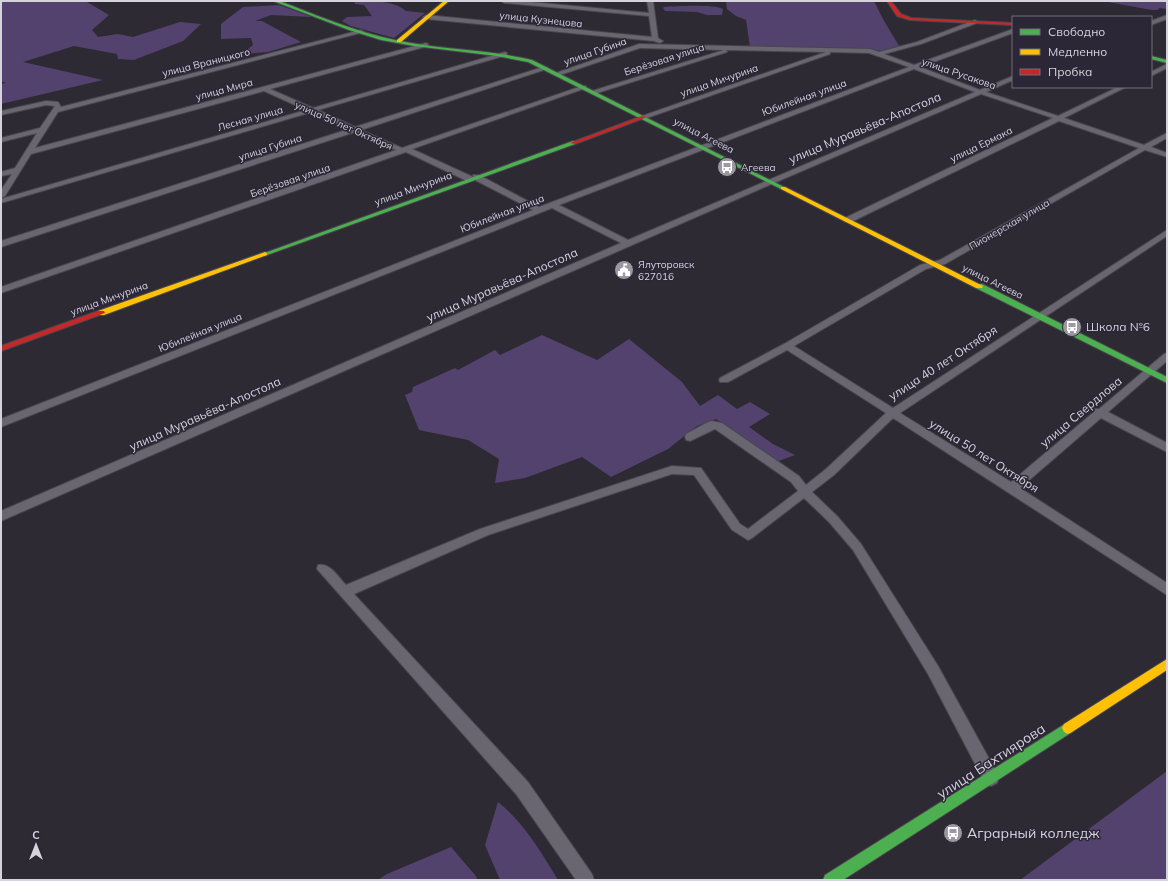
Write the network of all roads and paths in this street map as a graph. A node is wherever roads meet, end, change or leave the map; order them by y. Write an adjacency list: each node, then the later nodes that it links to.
1 (275, 1): 13 (street, улица Агеева)
2 (447, 1): 7 (street)
3 (504, 1): 6 (street)
4 (650, 1): 6 (street)
5 (889, 1): 9 (street)
6 (652, 15): 14 (street)
7 (426, 17): 14 (street, улица Кузнецова); 15 (street)
8 (1167, 17): 10 (street)
9 (975, 22): 11 (street); 21 (street)
10 (1152, 23)
11 (1012, 24)
12 (1012, 31): 26 (street, Юбилейная улица)
13 (362, 32): 15 (street, улица Агеева); 35 (street, улица Враницкого)
14 (655, 39): 17 (street)
15 (399, 41): 16 (street, улица Агеева)
16 (426, 45): 20 (street, улица Агеева); 31 (street, улица Мира)
17 (665, 46): 18 (street); 27 (street, улица Губина)
18 (741, 48): 19 (street); 33 (street, Берёзовая улица)
19 (834, 51): 21 (street, улица Русакова); 38 (street, улица Мичурина)
20 (505, 54): 25 (street, улица Агеева); 36 (street, Лесная улица)
21 (880, 54): 26 (street, улица Русакова)
22 (1152, 57): 23 (street)
23 (1167, 62)
24 (1167, 66): 28 (street)
25 (545, 68): 27 (street, улица Агеева); 41 (street, улица Губина)
26 (915, 68): 34 (street, улица Русакова); 44 (street, Юбилейная улица)
27 (558, 74): 30 (street, улица Агеева)
28 (1152, 74)
29 (1012, 78): 34 (street, улица Муравьёва-Апостола)
30 (584, 87): 33 (street, улица Агеева); 46 (street, Берёзовая улица)
31 (264, 88): 36 (street, улица 50 лет Октября); 47 (street, улица Мира)
32 (1121, 88): 39 (street, улица Ермака)
33 (594, 92): 38 (street, улица Агеева)
34 (981, 92): 39 (street, улица Русакова); 52 (street, улица Муравьёва-Апостола)
35 (57, 108): 37 (street, улица Враницкого); 40 (street)
36 (312, 111): 41 (street, улица 50 лет Октября); 54 (street, Лесная улица)
37 (1, 112)
38 (644, 118): 44 (street, улица Агеева); 51 (street, улица Мичурина)
39 (1059, 118): 45 (street, улица Русакова); 57 (street, улица Ермака)
40 (42, 130): 43 (street); 47 (street)
41 (356, 130): 46 (street, улица 50 лет Октября); 60 (street, улица Губина)
42 (1167, 135): 45 (street, Пионерская улица)
43 (1, 140)
44 (704, 147): 52 (street, улица Агеева); 55 (street, Юбилейная улица)
45 (1146, 147): 48 (street, улица Русакова); 61 (street, Пионерская улица)
46 (405, 150): 51 (street, улица 50 лет Октября); 62 (street, Берёзовая улица)
47 (29, 152): 49 (street)
48 (1167, 155)
49 (17, 170): 50 (street); 53 (street)
50 (1, 174)
51 (473, 178): 56 (street, улица 50 лет Октября); 65 (street, улица Мичурина)
52 (771, 181): 57 (street, улица Агеева); 59 (street, улица Муравьёва-Апостола)
53 (1, 196)
54 (1, 201)
55 (554, 205): 56 (street, Юбилейная улица); 59 (street)
56 (539, 210): 72 (street, Юбилейная улица)
57 (848, 220): 61 (street, улица Агеева)
58 (1167, 232): 63 (street, улица 40 лет Октября)
59 (627, 243): 77 (street, улица Муравьёва-Апостола)
60 (1, 244)
61 (933, 263): 63 (street, улица Агеева); 64 (street, Пионерская улица)
62 (1, 290)
63 (1039, 316): 67 (street, улица Агеева); 71 (street, улица 40 лет Октября)
64 (787, 346): 68 (street, Пионерская улица); 71 (street, улица 50 лет Октября)
65 (1, 349)
66 (1167, 356): 67 (street, улица Свердлова)
67 (1149, 371): 69 (street, улица Агеева); 70 (street, улица Свердлова)
68 (724, 380)
69 (1167, 380)
70 (1099, 412): 74 (street); 75 (street, улица Свердлова)
71 (892, 413): 75 (street, улица 50 лет Октября); 76 (street, улица 40 лет Октября)
72 (1, 423)
73 (690, 437): 76 (street)
74 (1167, 448)
75 (1012, 488): 79 (street, улица 50 лет Октября)
76 (805, 492): 80 (street, улица 40 лет Октября); 82 (street)
77 (1, 516)
78 (323, 569): 80 (street)
79 (1167, 590)
80 (344, 592): 83 (street)
81 (1167, 664): 82 (street, улица Бахтиярова)
82 (991, 778): 84 (street, улица Бахтиярова)
83 (586, 880)
84 (830, 880)

